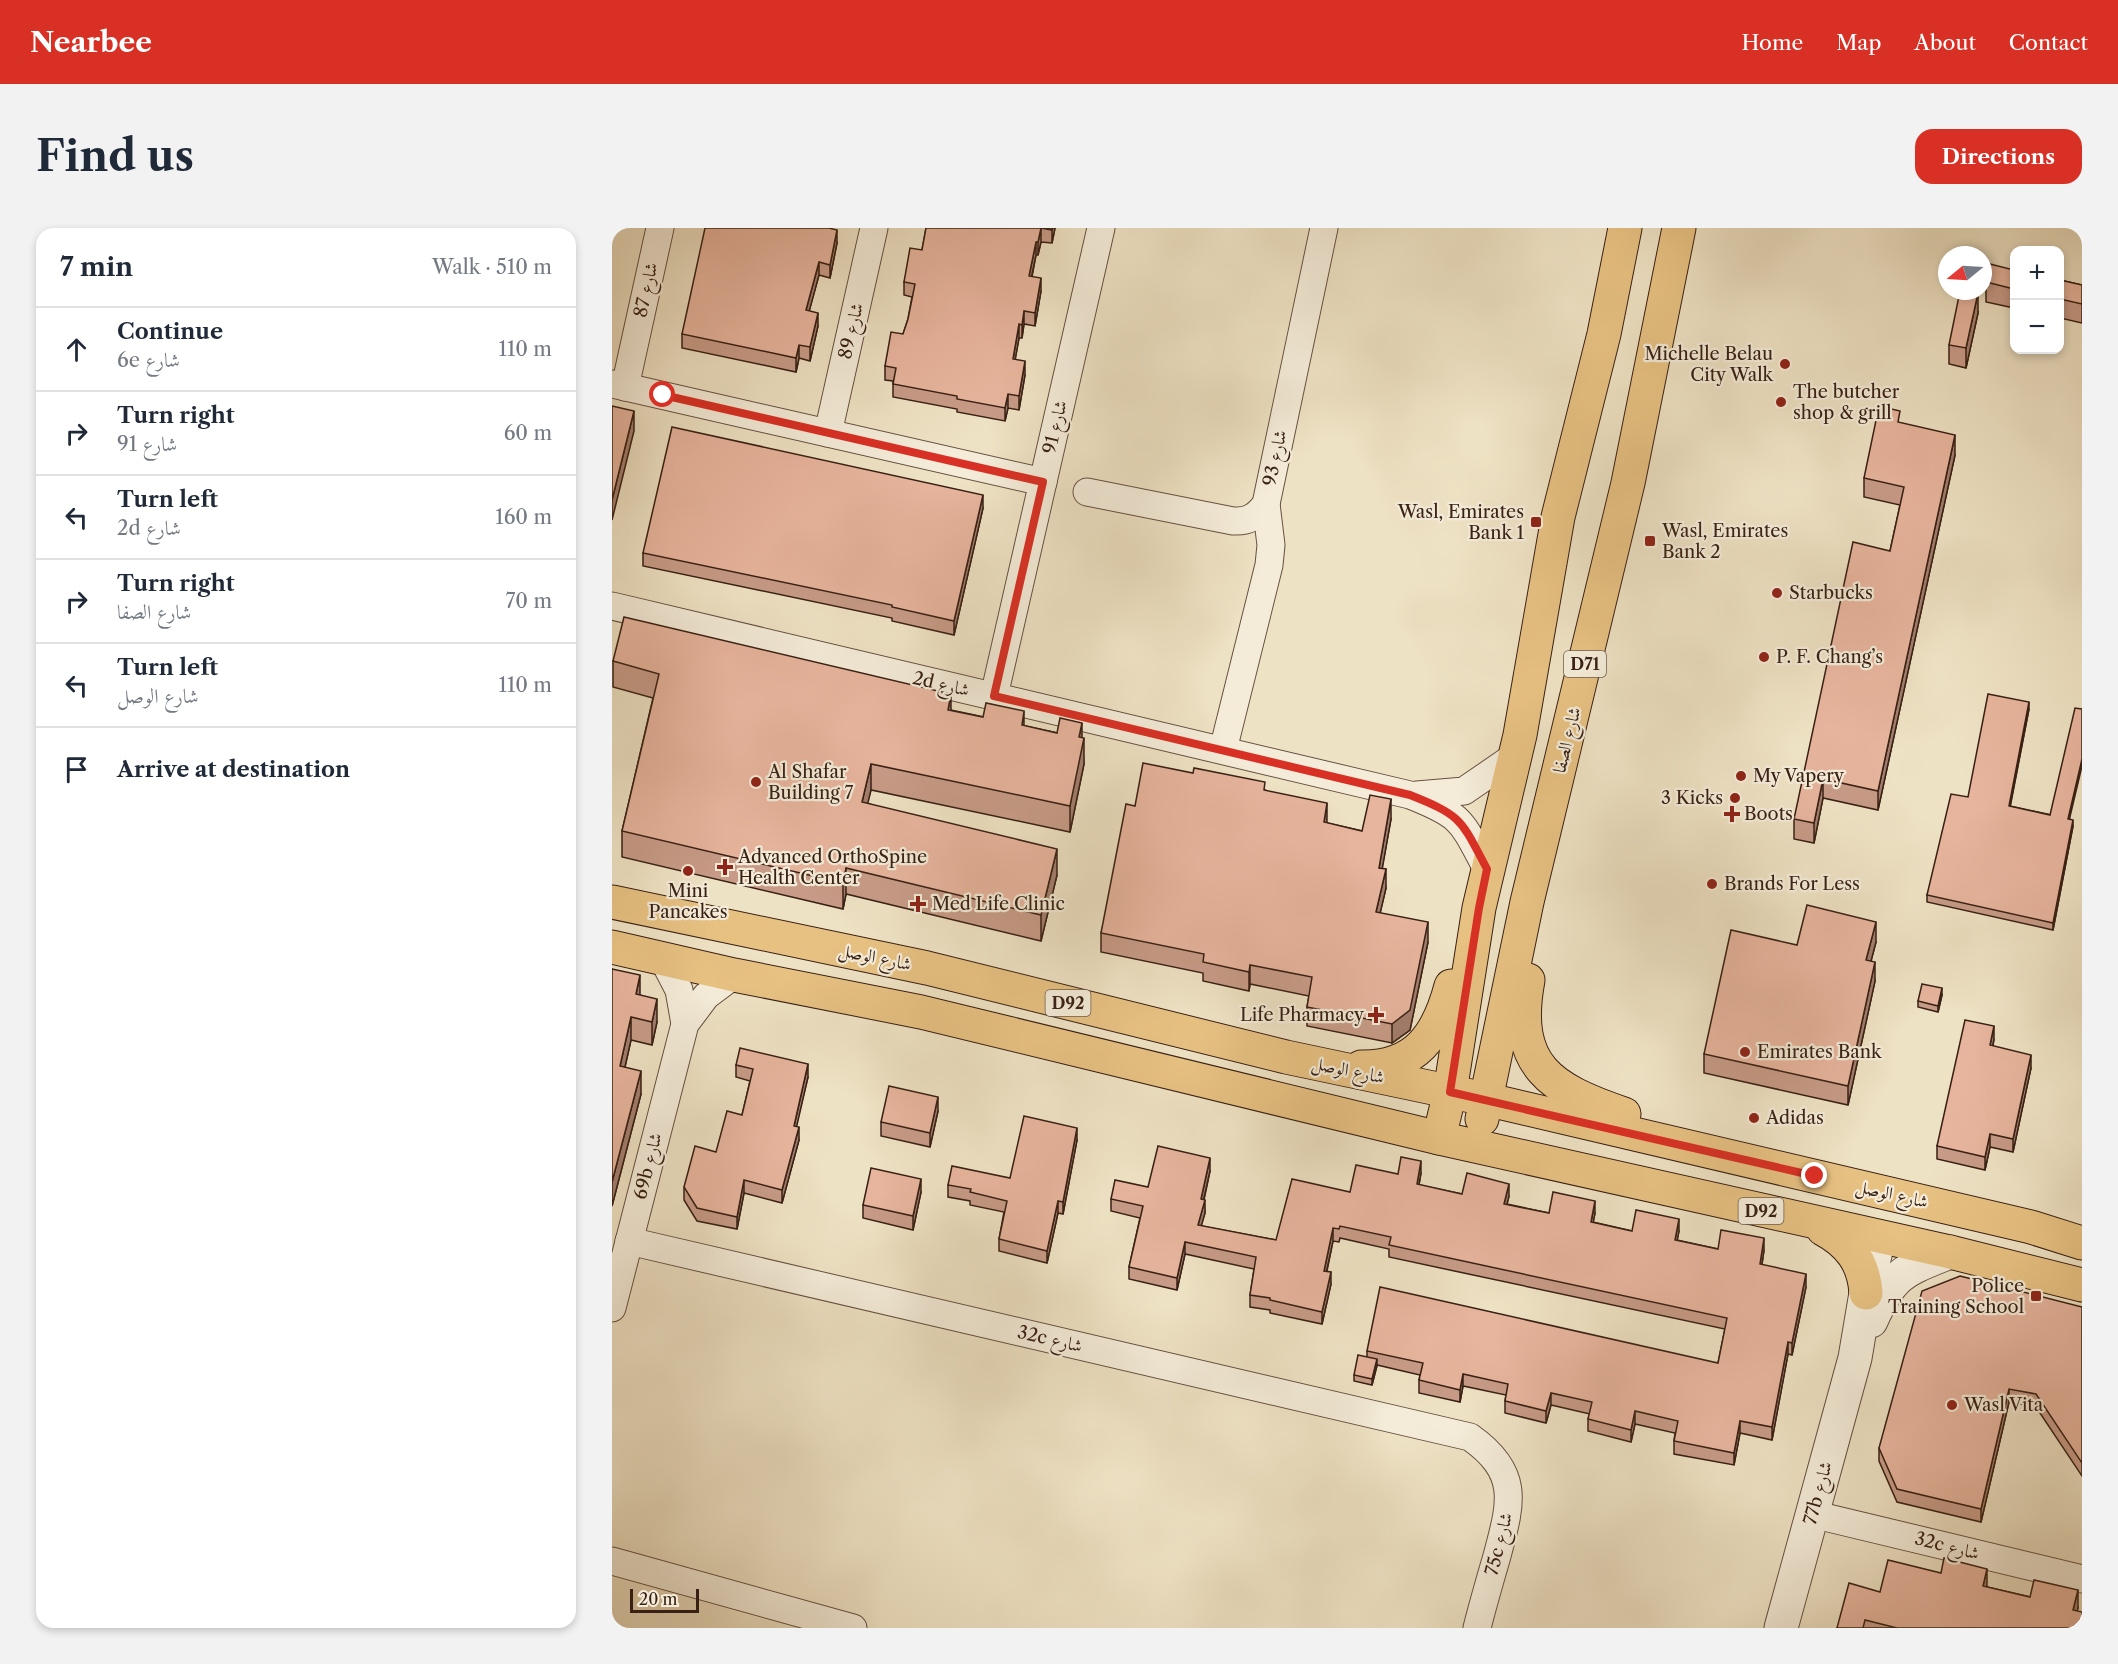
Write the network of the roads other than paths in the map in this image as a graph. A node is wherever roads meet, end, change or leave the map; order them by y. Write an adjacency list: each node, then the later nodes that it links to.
1 (660, 228): 7 (street, شارع 87)
2 (874, 228): 8 (street, شارع 89)
3 (1101, 228): 9 (street, شارع 91)
4 (1324, 228): 11 (street, شارع 93)
5 (1625, 228): 15 (main road)
6 (1679, 228): 19 (main road, شارع الصفا / D71)
7 (618, 385): 8 (street)
8 (828, 433): 9 (street)
9 (1043, 482): 13 (street, شارع 91)
10 (1088, 492): 11 (street, شارع 93)
11 (1266, 504): 14 (street)
12 (612, 606): 13 (street, 2d شارع)
13 (994, 696): 14 (street, 2d شارع)
14 (1222, 750): 16 (street, 2d شارع)
15 (1515, 756): 16 (street, 2d شارع); 17 (main road)
16 (1410, 795): 17 (street, 2d شارع)
17 (1487, 869): 20 (main road)
18 (612, 902): 25 (main road, شارع الوصل / D92)
19 (1527, 902): 26 (main road, شارع الصفا / D71); 29 (main road)
20 (1479, 908): 25 (main road); 27 (main road)
21 (612, 947): 22 (main road, شارع الوصل / D92)
22 (663, 959): 23 (main road, شارع الوصل / D92); 24 (street, 69b شارع)
23 (734, 975): 24 (street, 69b شارع); 27 (main road, شارع الوصل / D92)
24 (685, 1024): 32 (street, 69b شارع)
25 (1336, 1067): 27 (main road, شارع الوصل / D92)
26 (1485, 1099): 27 (main road, شارع الوصل / D92); 28 (main road, شارع الصفا / D71); 29 (main road, شارع الوصل / D92)
27 (1445, 1113): 28 (main road, شارع الوصل / D92)
28 (1476, 1146): 30 (main road, شارع الوصل / D92)
29 (1698, 1149): 33 (main road, شارع الوصل / D92)
30 (1813, 1223): 31 (main road, شارع الوصل / D92); 36 (main road)
31 (1879, 1238): 34 (main road, شارع الوصل / D92); 36 (street, 77b شارع)
32 (629, 1241): 37 (street, 69b شارع); 39 (street, 32c شارع)
33 (2082, 1243)
34 (1950, 1252): 35 (main road, شارع الوصل / D92); 38 (street, 77b شارع)
35 (2082, 1285)
36 (1866, 1293): 38 (street, 77b شارع)
37 (612, 1308)
38 (1855, 1358): 40 (street, 77b شارع)
39 (1470, 1437): 44 (street, 75c شارع)
40 (1812, 1514): 42 (street, 32c شارع); 45 (street, 77b شارع)
41 (612, 1561): 43 (street)
42 (2082, 1579)
43 (853, 1628)
44 (1477, 1628)
45 (1781, 1628)

